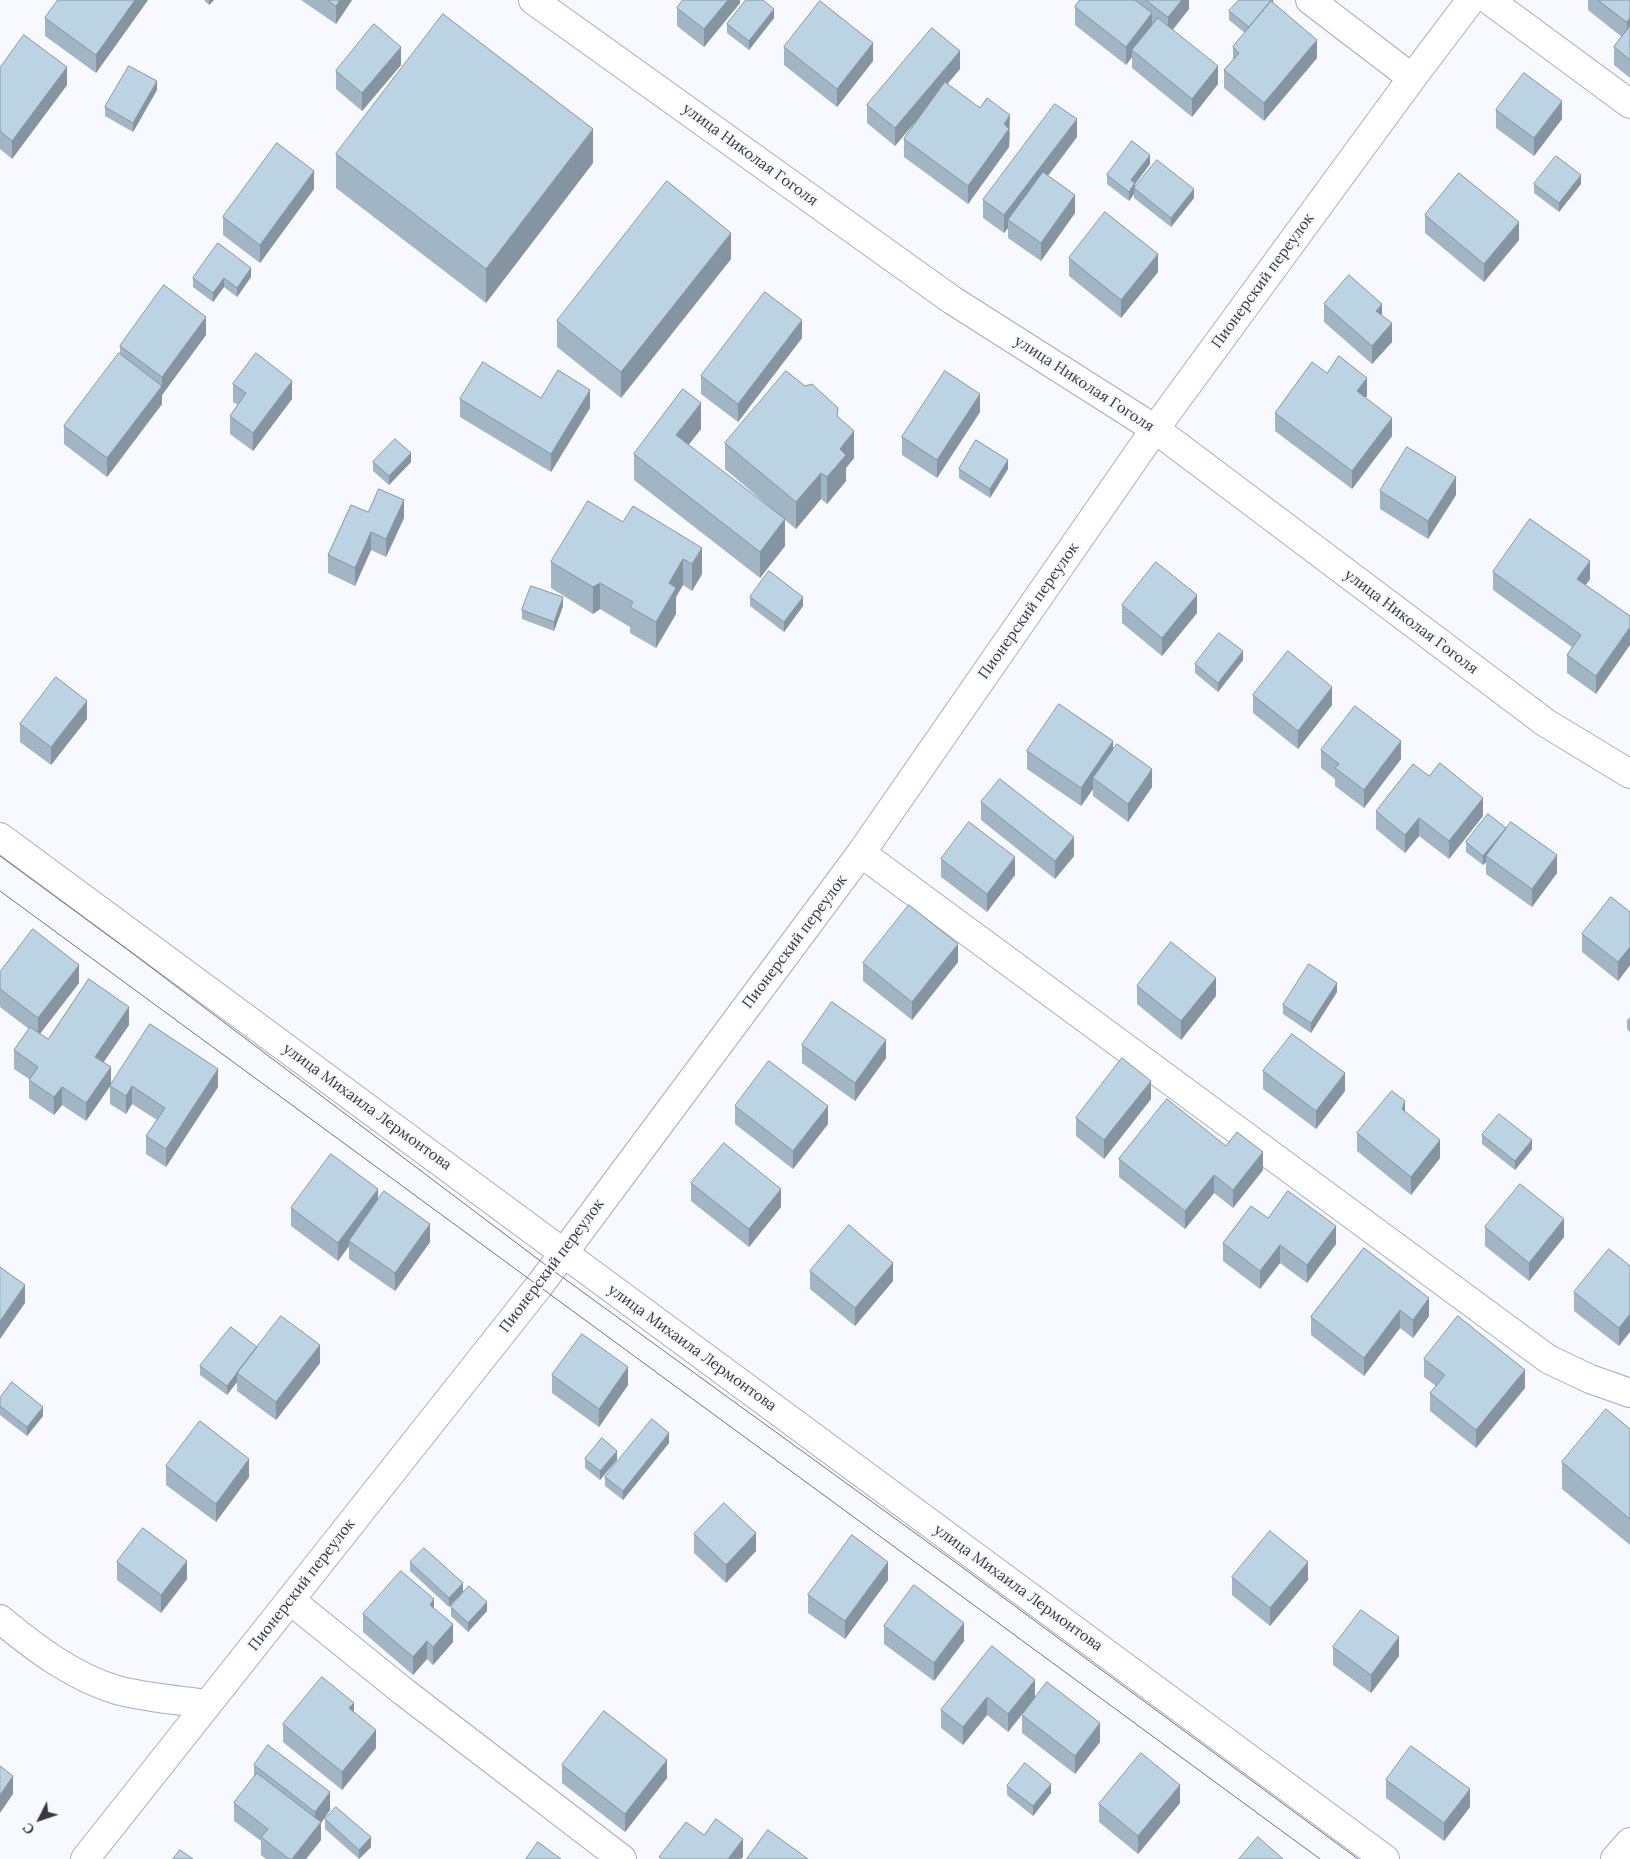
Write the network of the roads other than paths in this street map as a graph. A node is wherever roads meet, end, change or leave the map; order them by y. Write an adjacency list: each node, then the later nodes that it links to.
1 (533, 0): 7 (street, улица Николая Гоголя)
2 (1310, 0): 5 (street)
3 (1471, 0): 5 (street, Пионерский переулок)
4 (1489, 0): 6 (street)
5 (1412, 78): 7 (street, Пионерский переулок)
6 (1630, 104)
7 (1155, 429): 8 (street, улица Николая Гоголя); 10 (street, Пионерский переулок)
8 (1630, 774)
9 (0, 837): 11 (street, улица Михаила Лермонтова)
10 (861, 854): 11 (street, Пионерский переулок); 12 (street)
11 (563, 1252): 13 (street, Пионерский переулок); 19 (street, улица Михаила Лермонтова)
12 (1630, 1393)
13 (290, 1600): 15 (street, Пионерский переулок); 18 (street)
14 (0, 1619): 15 (street)
15 (208, 1704): 17 (street, Пионерский переулок)
16 (1630, 1842): 20 (street)
17 (85, 1859)
18 (622, 1859)
19 (1385, 1859)
20 (1615, 1859)

